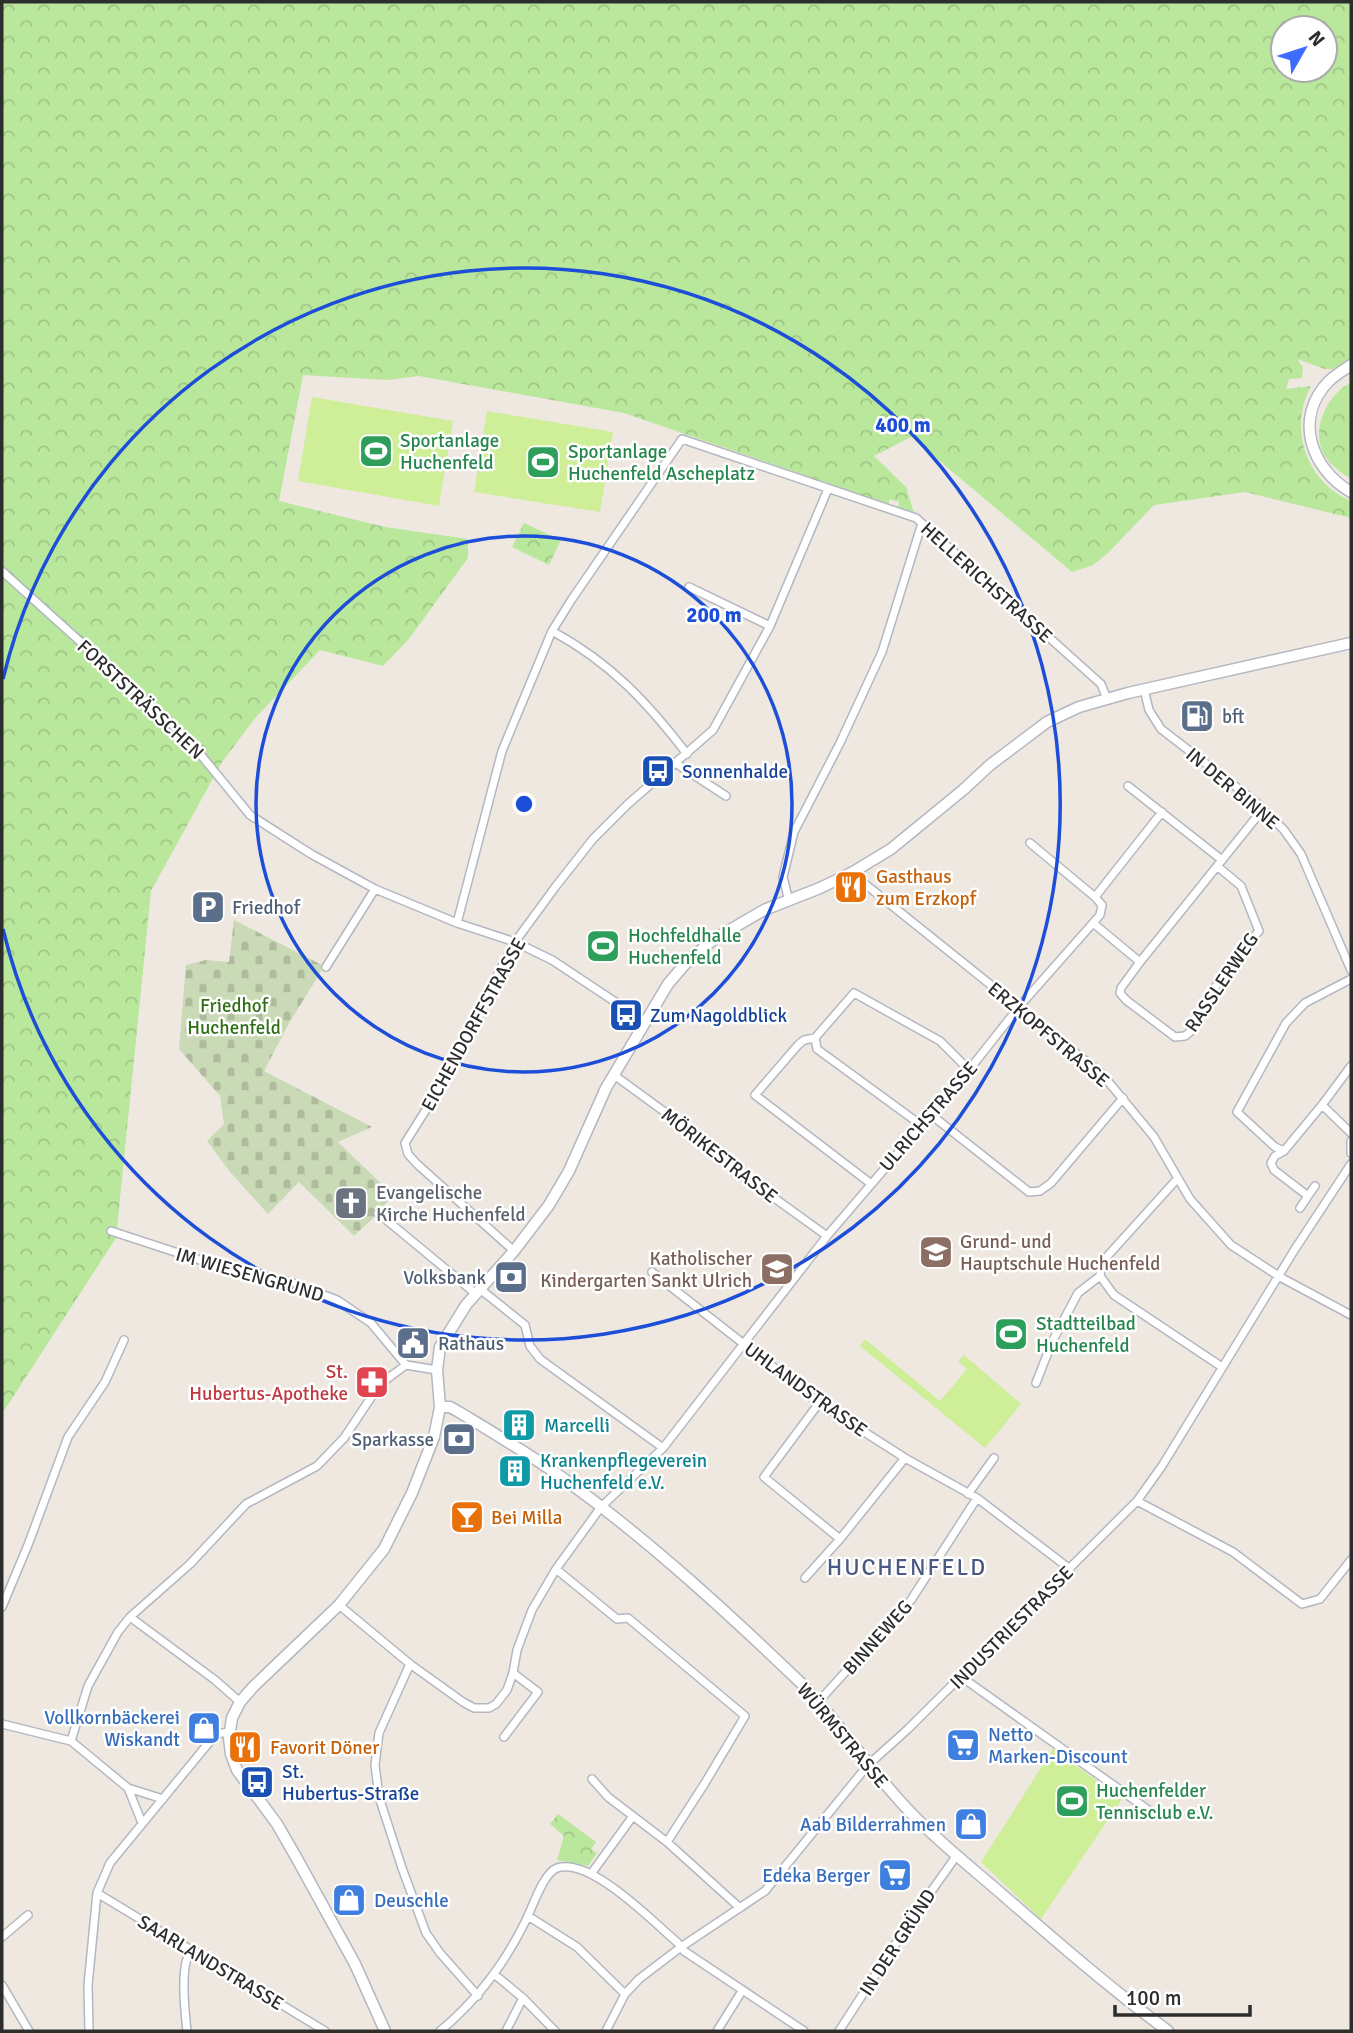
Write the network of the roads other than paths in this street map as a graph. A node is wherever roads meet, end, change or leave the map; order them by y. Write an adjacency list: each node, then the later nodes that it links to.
1 (1351, 366): 3 (main road)
2 (828, 489): 4 (street, HELLERICHSTRASSE); 7 (street, EICHENDORFFSTRASSE); 8 (street, HELLERICHSTRASSE)
3 (1351, 492)
4 (922, 523): 11 (street, HELLERICHSTRASSE); 23 (street)
5 (2, 571): 21 (street, FORSTSTRÄSSCHEN)
6 (689, 587): 7 (street)
7 (770, 626): 12 (street, EICHENDORFFSTRASSE)
8 (552, 631): 12 (street); 24 (street, HELLERICHSTRASSE)
9 (1351, 643): 10 (main road)
10 (1144, 689): 11 (main road); 16 (street, IN DER BINNE)
11 (1107, 699): 20 (main road)
12 (687, 754): 13 (street, EICHENDORFFSTRASSE)
13 (677, 764): 15 (street); 26 (street, EICHENDORFFSTRASSE)
14 (1128, 786): 17 (street)
15 (726, 796)
16 (1263, 809): 19 (street); 29 (street, IN DER BINNE)
17 (1162, 812): 19 (street); 22 (street)
18 (1030, 844): 22 (street)
19 (1219, 863): 27 (street); 27 (street, RASSLERWEG)
20 (853, 872): 23 (main road); 31 (street, ERZKOPFSTRASSE)
21 (375, 888): 24 (street); 28 (street)
22 (1095, 897): 25 (street)
23 (789, 901): 32 (main road)
24 (457, 923): 26 (street)
25 (1093, 923): 27 (street); 31 (street, ULRICHSTRASSE)
26 (515, 942): 32 (street); 54 (street, EICHENDORFFSTRASSE)
27 (1140, 962)
28 (327, 967)
29 (1351, 970)
30 (1351, 978): 43 (street)
31 (1018, 1009): 35 (street, ULRICHSTRASSE); 37 (street, ERZKOPFSTRASSE)
32 (644, 1021): 36 (main road)
33 (815, 1038): 35 (street); 40 (street); 47 (street)
34 (1351, 1066): 38 (street)
35 (969, 1070): 39 (street, ULRICHSTRASSE)
36 (614, 1075): 53 (street, MÖRIKESTRASSE); 54 (main road)
37 (1123, 1098): 39 (street); 46 (street, ERZKOPFSTRASSE)
38 (1322, 1105): 41 (street); 43 (street)
39 (930, 1114): 40 (street, ULRICHSTRASSE)
40 (921, 1125): 47 (street, ULRICHSTRASSE)
41 (1351, 1133)
42 (1351, 1141): 44 (street)
43 (1284, 1151): 49 (street)
44 (1351, 1153)
45 (1351, 1164): 57 (street, INDUSTRIESTRASSE)
46 (1178, 1178): 56 (street); 57 (street, ERZKOPFSTRASSE)
47 (870, 1183): 53 (street, ULRICHSTRASSE)
48 (1315, 1186): 49 (street)
49 (1308, 1196): 50 (street)
50 (1300, 1208)
51 (378, 1213): 58 (street)
52 (111, 1231): 62 (street, IM WIESENGRUND)
53 (827, 1236): 61 (street, ULRICHSTRASSE)
54 (514, 1251): 58 (main road)
55 (652, 1272): 61 (street, UHLANDSTRASSE)
56 (1100, 1276): 63 (street); 65 (street)
57 (1280, 1277): 59 (street, ERZKOPFSTRASSE); 63 (street, INDUSTRIESTRASSE)
58 (478, 1291): 64 (main road); 68 (street)
59 (1351, 1315)
60 (124, 1340): 81 (street)
61 (744, 1345): 66 (street, UHLANDSTRASSE); 68 (street, ULRICHSTRASSE)
62 (406, 1365): 64 (street); 82 (street)
63 (1222, 1367): 73 (street, INDUSTRIESTRASSE)
64 (437, 1370): 67 (main road)
65 (1036, 1383)
66 (819, 1403): 69 (street, UHLANDSTRASSE); 75 (street)
67 (439, 1408): 74 (main road, WÜRMSTRASSE); 80 (main road)
68 (663, 1448): 74 (street, ULRICHSTRASSE)
69 (905, 1458): 71 (street, UHLANDSTRASSE); 75 (street)
70 (994, 1458): 71 (street)
71 (968, 1494): 72 (street, UHLANDSTRASSE)
72 (977, 1499): 78 (street, UHLANDSTRASSE); 87 (street, BINNEWEG)
73 (1137, 1501): 76 (street); 78 (street, INDUSTRIESTRASSE)
74 (601, 1507): 77 (street, ULRICHSTRASSE); 87 (main road, WÜRMSTRASSE)
75 (840, 1539): 79 (street)
76 (1351, 1560)
77 (556, 1569): 84 (street, ULRICHSTRASSE); 99 (street)
78 (1070, 1569): 85 (street, INDUSTRIESTRASSE)
79 (805, 1578)
80 (339, 1605): 83 (street); 86 (main road)
81 (2, 1607)
82 (130, 1617): 86 (street); 91 (street)
83 (410, 1664): 84 (street, ULRICHSTRASSE); 113 (street)
84 (513, 1673): 90 (street)
85 (960, 1676): 92 (street, INDUSTRIESTRASSE); 96 (street)
86 (240, 1702): 89 (main road)
87 (818, 1702): 92 (main road, WÜRMSTRASSE)
88 (2, 1724): 91 (street)
89 (229, 1732): 95 (street); 119 (main road)
90 (504, 1737)
91 (71, 1741): 94 (street)
92 (868, 1765): 100 (main road, WÜRMSTRASSE); 103 (street, INDUSTRIESTRASSE)
93 (592, 1779): 97 (street)
94 (128, 1788): 95 (street); 98 (street)
95 (163, 1798): 98 (street)
96 (1154, 1814)
97 (633, 1816): 99 (street); 101 (street)
98 (142, 1823): 102 (street)
99 (667, 1842): 103 (street)
100 (957, 1855): 126 (street, IN DER GRÜND); 127 (main road, WÜRMSTRASSE)
101 (591, 1874): 105 (street); 107 (street)
102 (97, 1893): 108 (street, SAARLANDSTRASSE); 116 (street)
103 (740, 1908): 107 (street, INDUSTRIESTRASSE)
104 (28, 1915): 106 (street)
105 (528, 1916): 109 (street); 112 (street)
106 (2, 1937)
107 (681, 1947): 111 (street); 112 (street, INDUSTRIESTRASSE)
108 (192, 1949): 117 (street); 118 (street, SAARLANDSTRASSE)
109 (494, 1974): 113 (street); 114 (street)
110 (2, 1984): 115 (street)
111 (742, 1991): 124 (street); 125 (street)
112 (625, 1994): 123 (street, INDUSTRIESTRASSE)
113 (478, 1996): 120 (street)
114 (523, 1998): 121 (street); 122 (street)
115 (29, 2031)
116 (89, 2031)
117 (187, 2031)
118 (325, 2031)
119 (385, 2031)
120 (440, 2031)
121 (506, 2031)
122 (555, 2031)
123 (606, 2031)
124 (717, 2031)
125 (804, 2031)
126 (839, 2031)
127 (1168, 2031)

